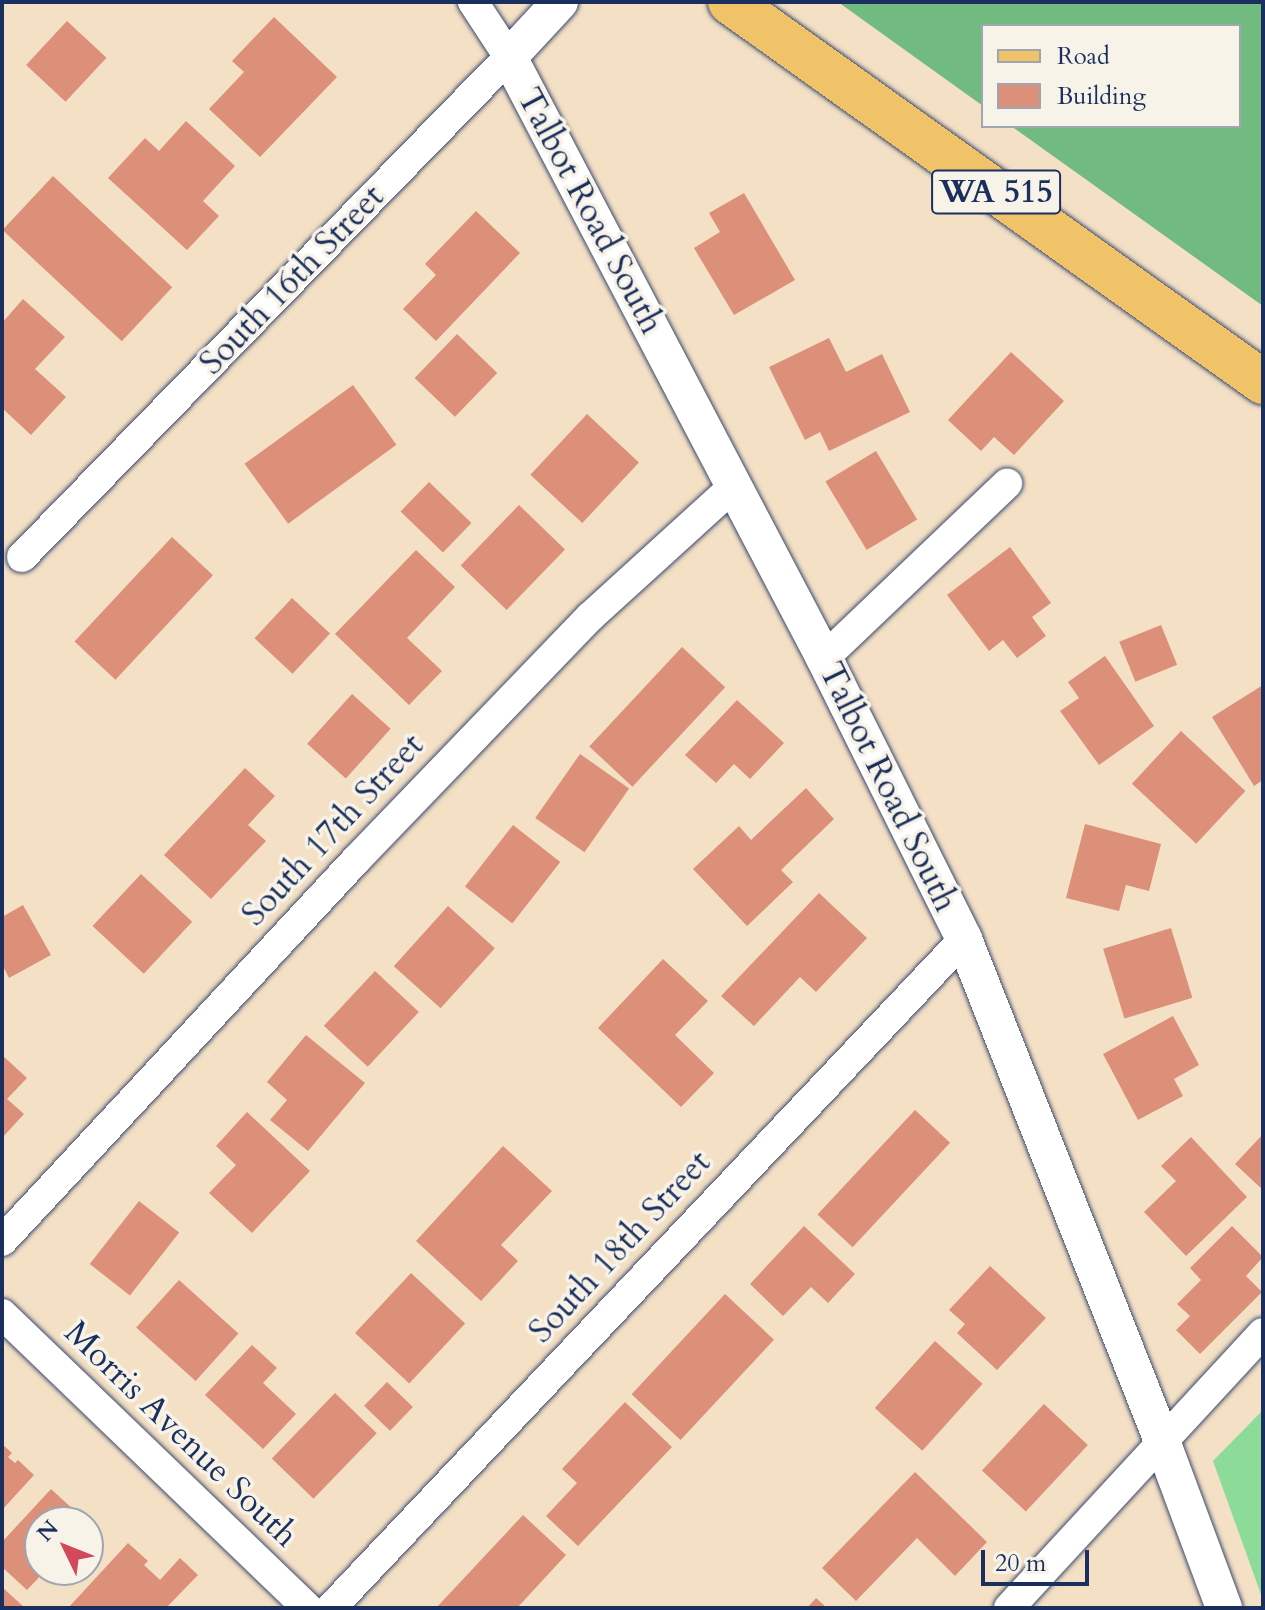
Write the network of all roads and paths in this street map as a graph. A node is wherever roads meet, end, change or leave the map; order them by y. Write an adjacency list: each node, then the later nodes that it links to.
1 (473, 2): 4 (street, Talbot Road South)
2 (560, 2): 4 (street, South 16th Street)
3 (730, 2): 5 (main road, WA 515)
4 (509, 57): 7 (street, Talbot Road South); 8 (street, South 16th Street)
5 (1263, 382)
6 (1007, 484): 9 (street)
7 (734, 486): 9 (street, Talbot Road South); 11 (street, South 17th Street)
8 (22, 557)
9 (824, 658): 10 (street, Talbot Road South)
10 (964, 939): 14 (street, Talbot Road South); 16 (street, South 18th Street)
11 (2, 1241)
12 (2, 1314): 15 (street, Morris Avenue South)
13 (1263, 1333): 14 (street)
14 (1162, 1441): 17 (street); 18 (street, Talbot Road South)
15 (307, 1608)
16 (331, 1608)
17 (1009, 1608)
18 (1224, 1608)

